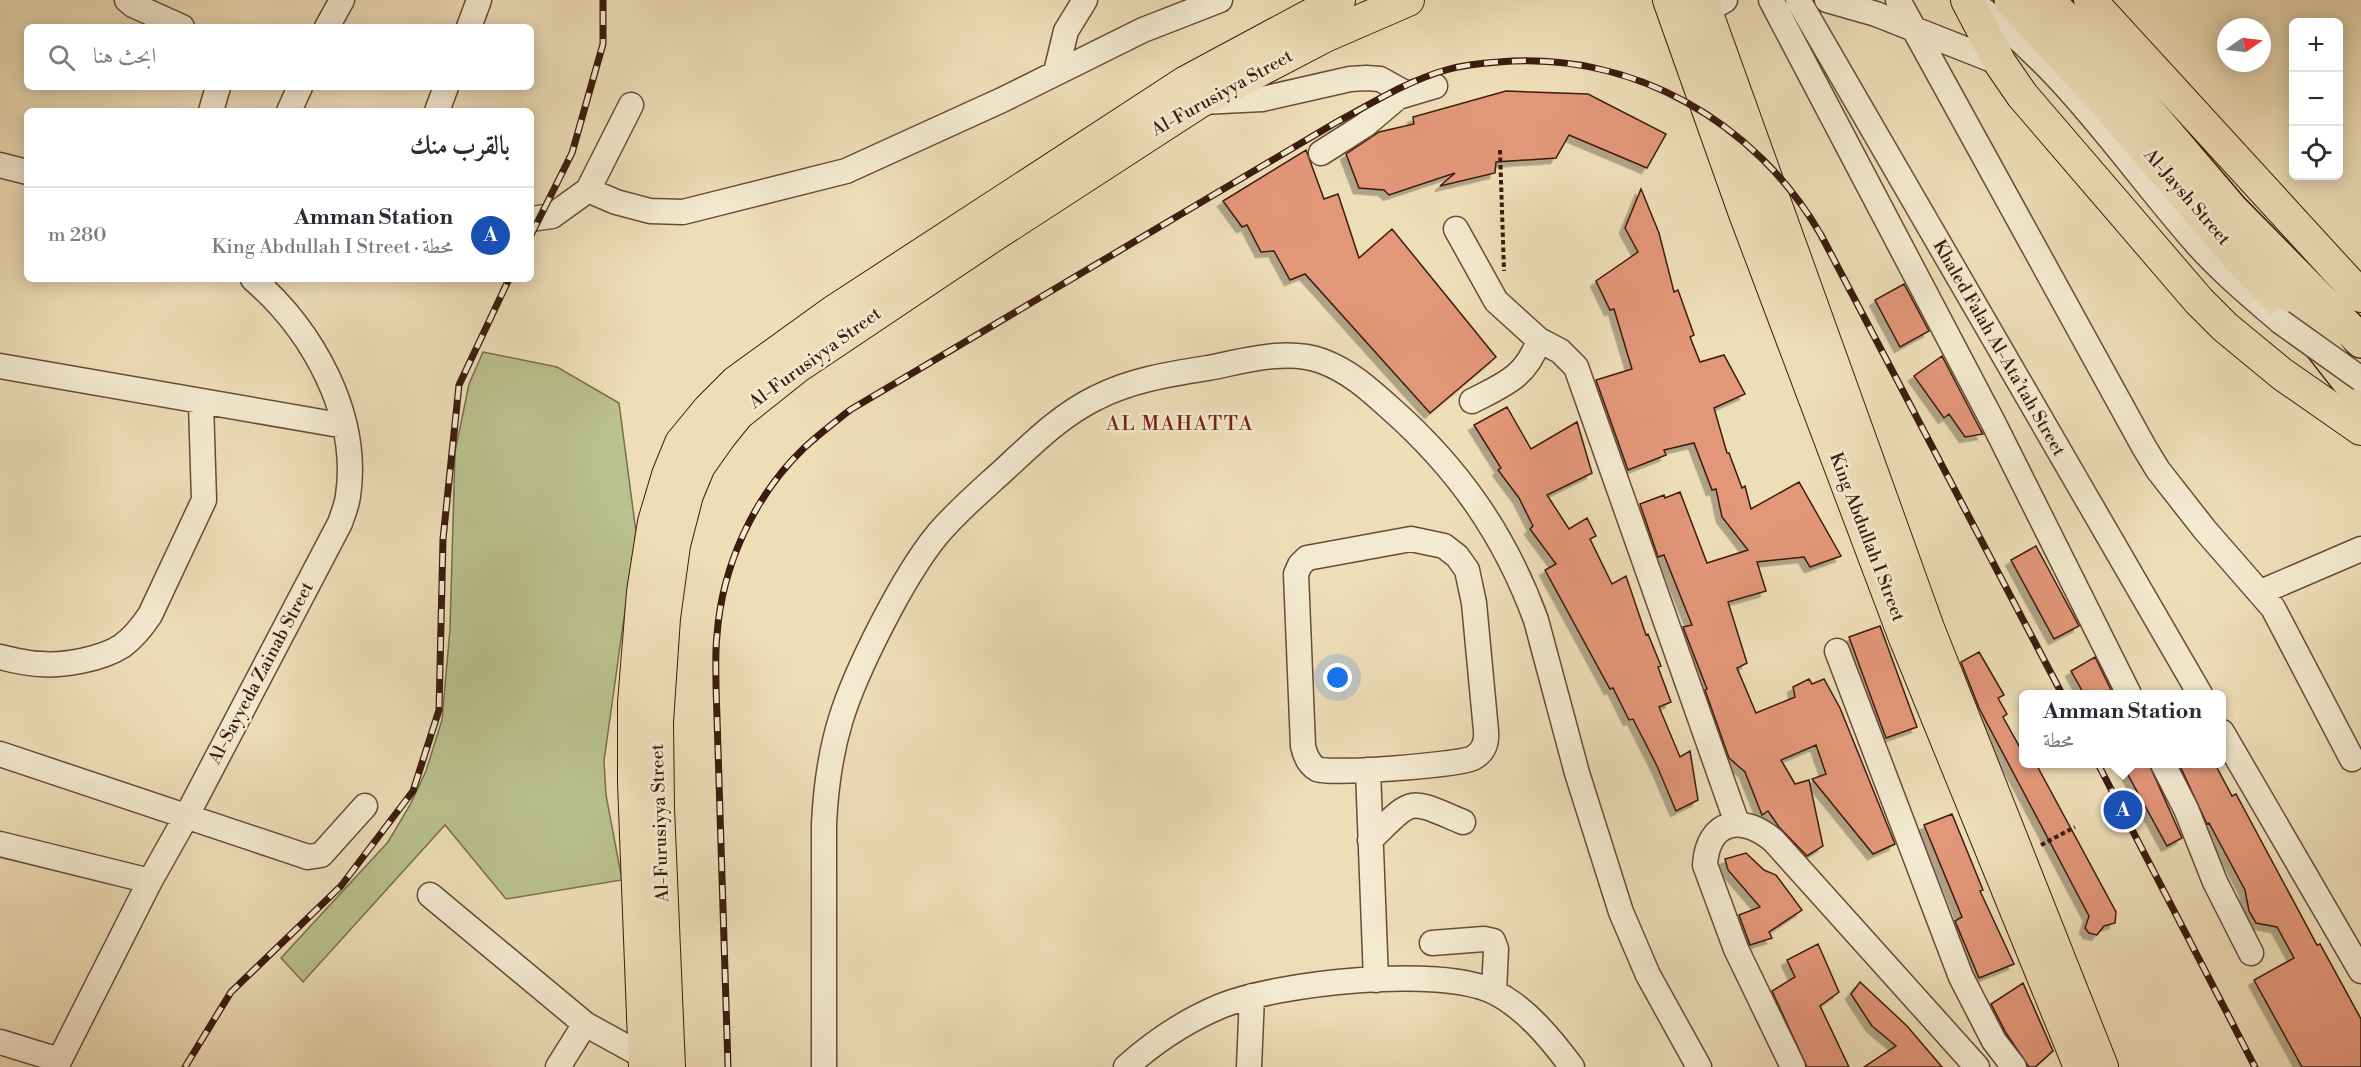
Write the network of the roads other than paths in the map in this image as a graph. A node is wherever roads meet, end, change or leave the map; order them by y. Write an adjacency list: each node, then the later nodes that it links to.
1 (127, 0): 18 (street)
2 (342, 0): 19 (street)
3 (479, 0): 20 (street)
4 (1085, 0): 23 (street)
5 (1220, 0): 23 (street)
6 (1339, 0): 82 (main road, Al-Furusiyya Street)
7 (1408, 0): 31 (main road, Al-Furusiyya Street)
8 (1771, 0): 26 (street)
9 (1798, 0): 24 (street, Khaled Falah Al-Ata’tah Street)
10 (1827, 0): 21 (street)
11 (1898, 0): 21 (street)
12 (1968, 0): 17 (street); 22 (main road)
13 (1988, 0): 17 (street)
14 (2048, 0): 46 (highway, Al-Jaysh Street)
15 (2090, 0): 43 (main road)
16 (1687, 4): 93 (main road, King Abdullah I Street); 94 (main road, King Abdullah I Street)
17 (2011, 16): 44 (street); 50 (highway, Al-Jaysh Street)
18 (175, 24)
19 (329, 24)
20 (470, 24)
21 (1915, 29): 22 (street); 56 (street)
22 (2000, 63): 54 (main road)
23 (1056, 72): 39 (street)
24 (1840, 75): 26 (street); 60 (street, Khaled Falah Al-Ata’tah Street)
25 (1435, 86): 30 (street)
26 (1818, 87): 59 (street)
27 (217, 90): 33 (street)
28 (299, 90): 34 (street)
29 (445, 90): 35 (street)
30 (1407, 94): 31 (street); 36 (street)
31 (1199, 102): 82 (main road, Al-Furusiyya Street)
32 (631, 105): 39 (street)
33 (212, 108)
34 (290, 108)
35 (438, 108)
36 (1321, 153)
37 (0, 165): 38 (street)
38 (24, 171)
39 (588, 190): 40 (street)
40 (534, 219)
41 (1456, 229): 45 (street)
42 (257, 282): 53 (street, Al-Sayyeda Zainab Street)
43 (2361, 296)
44 (2285, 318): 47 (street); 49 (street, bridge)
45 (1539, 340): 51 (street); 69 (street)
46 (2361, 341)
47 (2361, 365)
48 (0, 366): 52 (street)
49 (2361, 379)
50 (2361, 397)
51 (1472, 401)
52 (201, 403): 53 (street); 58 (street)
53 (345, 426): 67 (street, Al-Sayyeda Zainab Street)
54 (2361, 429)
55 (2361, 549): 56 (street)
56 (2261, 592): 63 (street)
57 (1838, 651): 92 (street)
58 (0, 657)
59 (2127, 690)
60 (2198, 690)
61 (2226, 739): 76 (street)
62 (0, 754): 67 (street)
63 (2352, 759)
64 (2165, 768): 75 (street)
65 (1368, 770): 65 (street); 70 (street)
66 (365, 806): 67 (street)
67 (186, 817): 72 (street, Al-Sayyeda Zainab Street)
68 (1464, 822): 70 (street)
69 (1737, 823): 90 (street); 91 (street)
70 (1370, 840): 77 (street)
71 (0, 843): 72 (street)
72 (150, 881): 83 (street, Al-Sayyeda Zainab Street)
73 (430, 895): 80 (street)
74 (1432, 943): 78 (street)
75 (2251, 952)
76 (2361, 971)
77 (1376, 980): 78 (street); 79 (street)
78 (1494, 992): 88 (street)
79 (1252, 996): 86 (street); 87 (street)
80 (585, 1024): 82 (street); 84 (street)
81 (0, 1042): 83 (street)
82 (657, 1061)
83 (58, 1063)
84 (558, 1067)
85 (824, 1067): 89 (street)
86 (1126, 1067)
87 (1249, 1067)
88 (1572, 1067)
89 (1700, 1067)
90 (1793, 1067)
91 (1977, 1067)
92 (2014, 1067)
93 (2080, 1067)
94 (2102, 1067)

